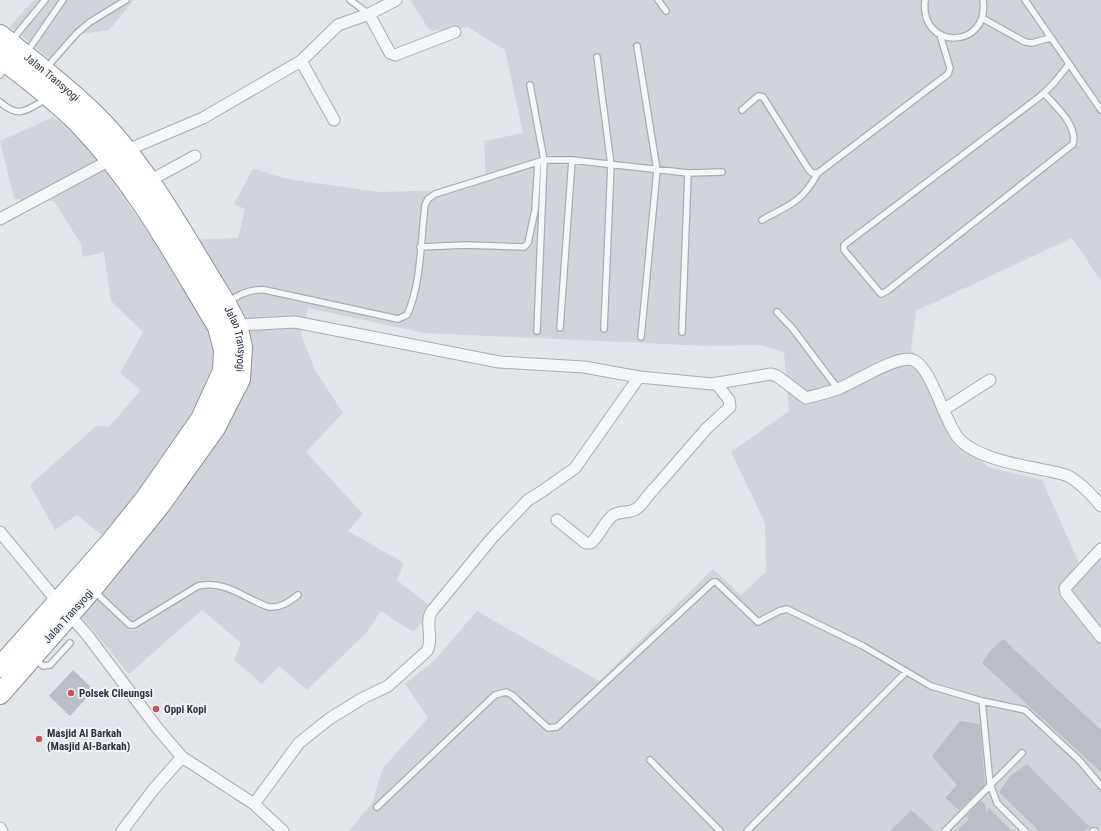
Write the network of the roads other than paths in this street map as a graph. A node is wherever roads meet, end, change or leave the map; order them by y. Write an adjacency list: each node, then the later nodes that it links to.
1 (44, 0): 18 (lane)
2 (63, 0): 18 (lane)
3 (126, 0): 18 (lane)
4 (350, 0): 11 (lane)
5 (396, 0): 11 (street)
6 (658, 0): 10 (lane)
7 (925, 0): 14 (lane)
8 (983, 0): 12 (lane)
9 (1025, 0): 15 (lane)
10 (666, 11)
11 (369, 14): 13 (street); 19 (street)
12 (982, 18): 14 (lane); 15 (lane)
13 (455, 32)
14 (940, 35): 35 (lane)
15 (1050, 38): 20 (lane)
16 (637, 46): 33 (lane)
17 (597, 57): 32 (lane)
18 (16, 60): 23 (highway, Jalan Transyogi); 28 (highway, Jalan Transyogi)
19 (301, 61): 27 (street); 28 (street)
20 (1069, 64): 22 (lane); 26 (lane)
21 (530, 85): 31 (lane)
22 (1044, 93): 22 (lane)
23 (50, 97): 24 (lane); 28 (highway, Jalan Transyogi)
24 (0, 102)
25 (742, 110): 35 (lane)
26 (1101, 110)
27 (334, 120)
28 (117, 155): 37 (highway, Jalan Transyogi); 38 (street); 60 (highway, Jalan Transyogi)
29 (195, 156): 37 (street)
30 (572, 160): 31 (lane); 32 (lane); 44 (lane)
31 (541, 161): 40 (lane); 40 (lane); 46 (lane)
32 (611, 164): 33 (lane); 45 (lane)
33 (657, 170): 36 (lane); 48 (lane)
34 (722, 172): 36 (lane)
35 (818, 172): 39 (lane)
36 (688, 173): 47 (lane)
37 (149, 181): 41 (highway, Jalan Transyogi)
38 (0, 219)
39 (762, 220)
40 (420, 247): 41 (lane)
41 (226, 304): 43 (highway, Jalan Transyogi)
42 (777, 312): 52 (lane)
43 (236, 324): 49 (street); 58 (highway, Jalan Transyogi)
44 (560, 328)
45 (604, 330)
46 (537, 331)
47 (682, 332)
48 (641, 337)
49 (639, 377): 51 (street); 73 (street)
50 (990, 380): 53 (street)
51 (716, 383): 52 (street); 55 (street)
52 (838, 389): 53 (street)
53 (943, 410): 54 (street)
54 (1101, 506)
55 (557, 520)
56 (0, 532): 60 (street)
57 (1101, 549): 61 (street)
58 (92, 589): 59 (lane); 60 (highway, Jalan Transyogi)
59 (298, 595)
60 (63, 608): 63 (highway, Jalan Transyogi); 64 (highway, Jalan Transyogi); 69 (street)
61 (1101, 637)
62 (70, 643): 63 (lane)
63 (32, 656): 66 (highway, Jalan Transyogi)
64 (0, 667)
65 (906, 672): 67 (lane); 74 (lane); 80 (lane)
66 (0, 694)
67 (982, 701): 71 (lane); 72 (lane)
68 (1022, 753): 71 (lane)
69 (182, 757): 73 (street); 77 (street)
70 (650, 760): 79 (lane)
71 (990, 784): 81 (lane); 82 (lane)
72 (1101, 786)
73 (254, 804): 78 (street)
74 (377, 807)
75 (0, 828): 76 (street)
76 (2, 831)
77 (122, 831)
78 (284, 831)
79 (720, 831)
80 (747, 831)
81 (945, 831)
82 (1025, 831)

